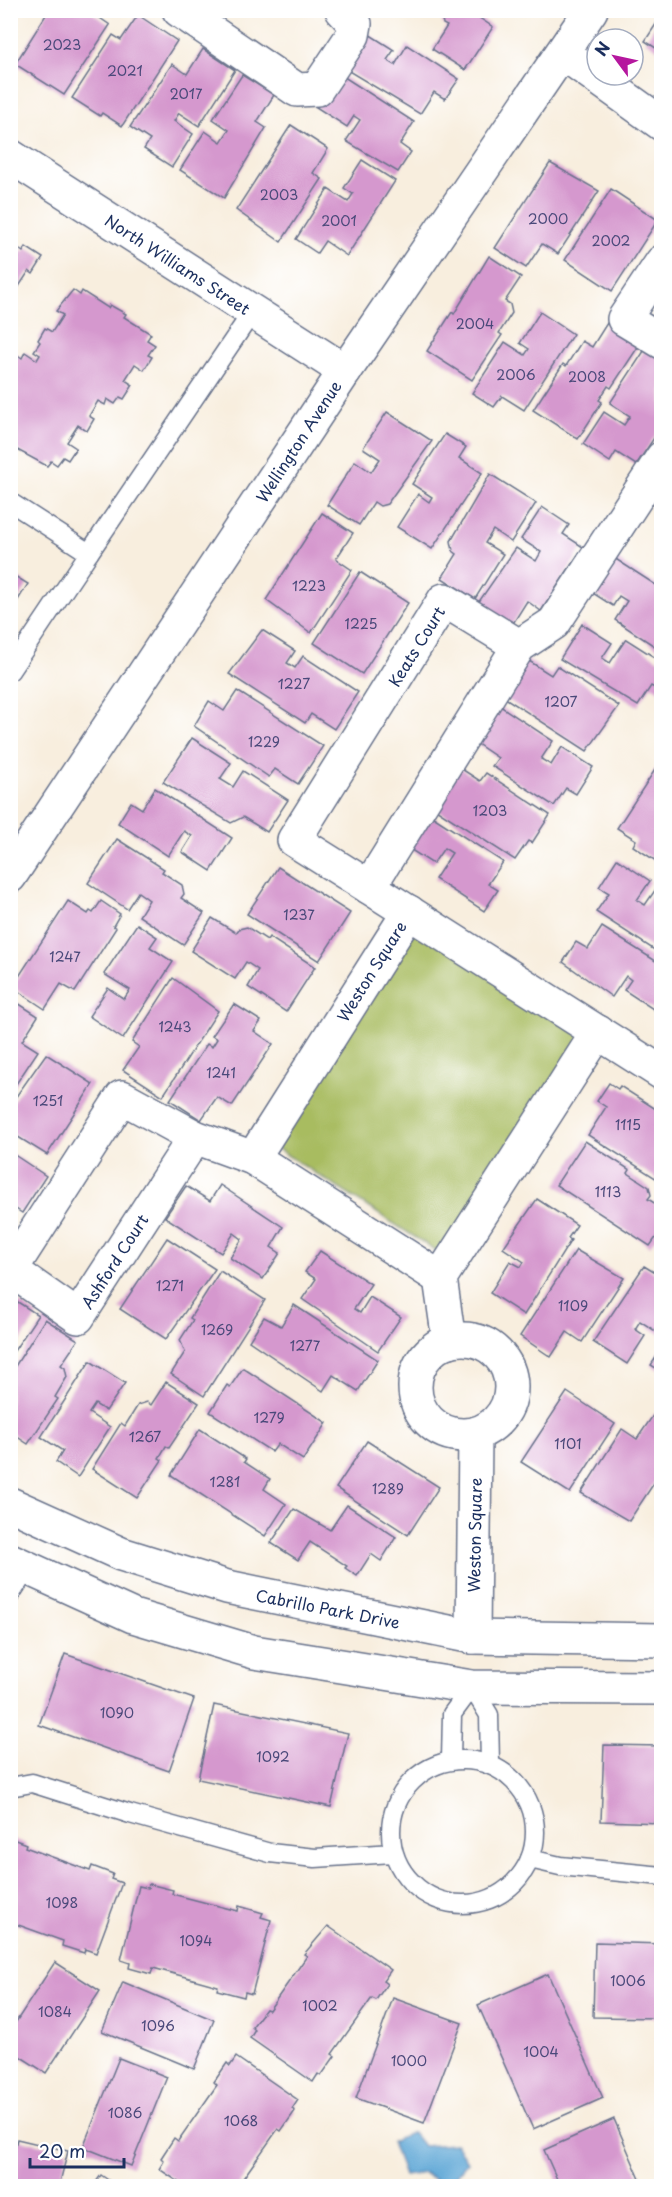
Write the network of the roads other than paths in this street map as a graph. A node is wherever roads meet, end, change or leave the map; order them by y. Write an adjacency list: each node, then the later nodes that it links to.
1 (179, 10): 2 (street)
2 (342, 10)
3 (591, 10): 4 (street, Wellington Avenue)
4 (563, 53): 5 (street); 10 (street, Wellington Avenue)
5 (662, 124)
6 (10, 156): 8 (street, North Williams Street)
7 (662, 262): 9 (street)
8 (253, 312): 10 (street, North Williams Street); 13 (lane)
9 (662, 342)
10 (345, 371): 16 (street, Wellington Avenue)
11 (662, 458): 14 (street)
12 (10, 502): 13 (lane)
13 (89, 553): 15 (lane)
14 (519, 646): 17 (street); 17 (street, Keats Court)
15 (10, 671)
16 (10, 876)
17 (369, 887): 18 (street, Keats Court)
18 (409, 912): 19 (street, Weston Square); 22 (street, Weston Square)
19 (598, 1032): 20 (street, Weston Square); 24 (street)
20 (657, 1059)
21 (195, 1137): 22 (street, Ashford Court); 23 (street, Ashford Court); 23 (street, Ashford Court)
22 (253, 1158): 24 (street)
23 (11, 1270)
24 (440, 1278): 25 (street)
25 (449, 1341): 26 (street); 26 (street)
26 (476, 1434): 29 (street, Weston Square)
27 (10, 1504): 29 (street, Cabrillo Park Drive)
28 (16, 1575): 31 (street)
29 (473, 1637): 30 (street, Cabrillo Park Drive)
30 (662, 1640)
31 (472, 1687): 32 (street); 33 (lane); 34 (lane)
32 (662, 1688)
33 (450, 1760): 34 (lane); 36 (lane)
34 (490, 1764): 37 (lane)
35 (10, 1787): 36 (lane)
36 (393, 1852): 37 (lane)
37 (530, 1859): 38 (lane)
38 (662, 1876)

